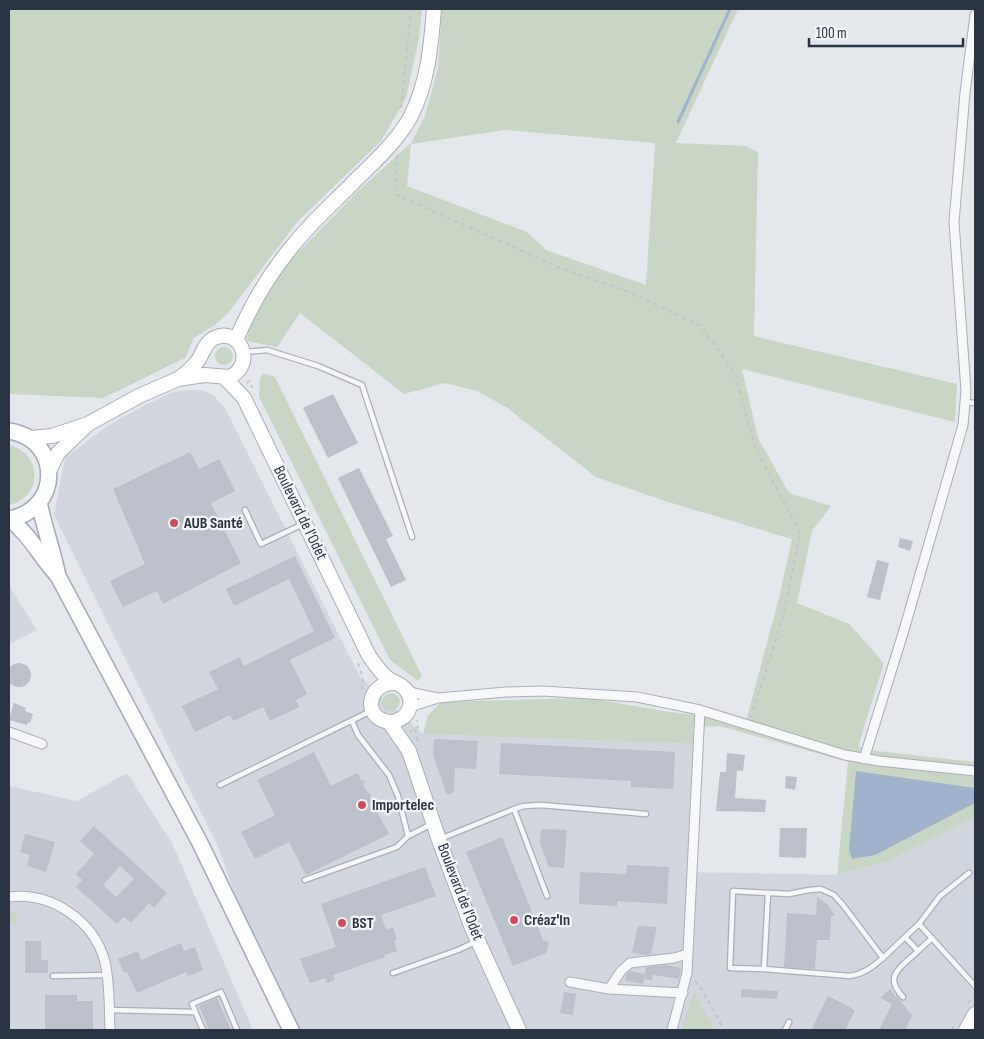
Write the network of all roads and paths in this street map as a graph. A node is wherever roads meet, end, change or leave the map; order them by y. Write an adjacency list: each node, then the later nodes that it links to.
1 (411, 9): 4 (path)
2 (434, 9): 6 (street)
3 (975, 15): 13 (street)
4 (400, 115)
5 (397, 154): 34 (path)
6 (236, 340): 7 (street); 8 (street)
7 (244, 352): 9 (street); 23 (lane)
8 (202, 354): 10 (street); 11 (street)
9 (241, 367): 10 (street); 12 (street, Boulevard de l'Odet)
10 (219, 376): 11 (street); 12 (street, Boulevard de l'Odet)
11 (178, 379): 15 (street)
12 (244, 398): 22 (street, Boulevard de l'Odet)
13 (966, 402): 14 (lane); 38 (street)
14 (975, 404)
15 (88, 424): 17 (street); 18 (street)
16 (9, 431): 17 (main road)
17 (30, 438): 18 (main road)
18 (48, 471): 19 (main road)
19 (39, 502): 21 (main road); 24 (main road)
20 (245, 510): 22 (lane)
21 (9, 519): 24 (main road)
22 (304, 523): 25 (street, Boulevard de l'Odet)
23 (412, 537)
24 (58, 576): 76 (main road)
25 (368, 656): 26 (street, Boulevard de l'Odet); 27 (street, Boulevard de l'Odet)
26 (399, 686): 27 (street); 28 (street); 31 (street, Boulevard de l'Odet)
27 (375, 691): 29 (street, Boulevard de l'Odet)
28 (438, 698): 30 (street); 31 (street)
29 (373, 710): 32 (lane); 33 (street, Boulevard de l'Odet)
30 (700, 710): 34 (street); 56 (street)
31 (408, 711): 33 (street); 37 (street, Boulevard de l'Odet)
32 (352, 720): 40 (lane); 44 (lane)
33 (389, 722): 37 (street, Boulevard de l'Odet)
34 (748, 725): 38 (street)
35 (9, 732): 36 (street)
36 (42, 744)
37 (409, 751): 43 (street, Boulevard de l'Odet)
38 (864, 759): 39 (street)
39 (975, 772)
40 (220, 785)
41 (514, 809): 42 (lane); 45 (lane); 49 (lane)
42 (646, 814)
43 (434, 824): 44 (lane); 45 (street, Boulevard de l'Odet)
44 (408, 836): 47 (lane)
45 (439, 840): 54 (street, Boulevard de l'Odet)
46 (969, 873): 51 (lane)
47 (305, 880)
48 (768, 893): 57 (lane); 58 (lane); 58 (lane)
49 (547, 896)
50 (9, 897): 61 (street)
51 (919, 924): 52 (lane); 53 (lane)
52 (905, 937): 55 (lane); 57 (lane)
53 (932, 938): 55 (lane); 64 (lane)
54 (478, 941): 59 (lane); 77 (street, Boulevard de l'Odet)
55 (918, 951): 68 (lane)
56 (688, 954): 60 (street); 65 (street)
57 (882, 958): 58 (lane)
58 (764, 969)
59 (393, 973)
60 (687, 973): 66 (street); 79 (path)
61 (108, 975): 62 (lane); 69 (street)
62 (53, 976)
63 (570, 982): 65 (street)
64 (975, 986)
65 (609, 989): 66 (street)
66 (683, 993): 78 (street)
67 (975, 996): 70 (path)
68 (902, 997)
69 (109, 1010): 71 (lane); 73 (street)
70 (970, 1011): 81 (street)
71 (194, 1012): 74 (lane); 75 (lane)
72 (789, 1022): 80 (lane)
73 (110, 1030)
74 (203, 1030)
75 (237, 1030)
76 (291, 1030)
77 (519, 1030)
78 (672, 1030)
79 (724, 1030)
80 (785, 1030)
81 (966, 1030)

